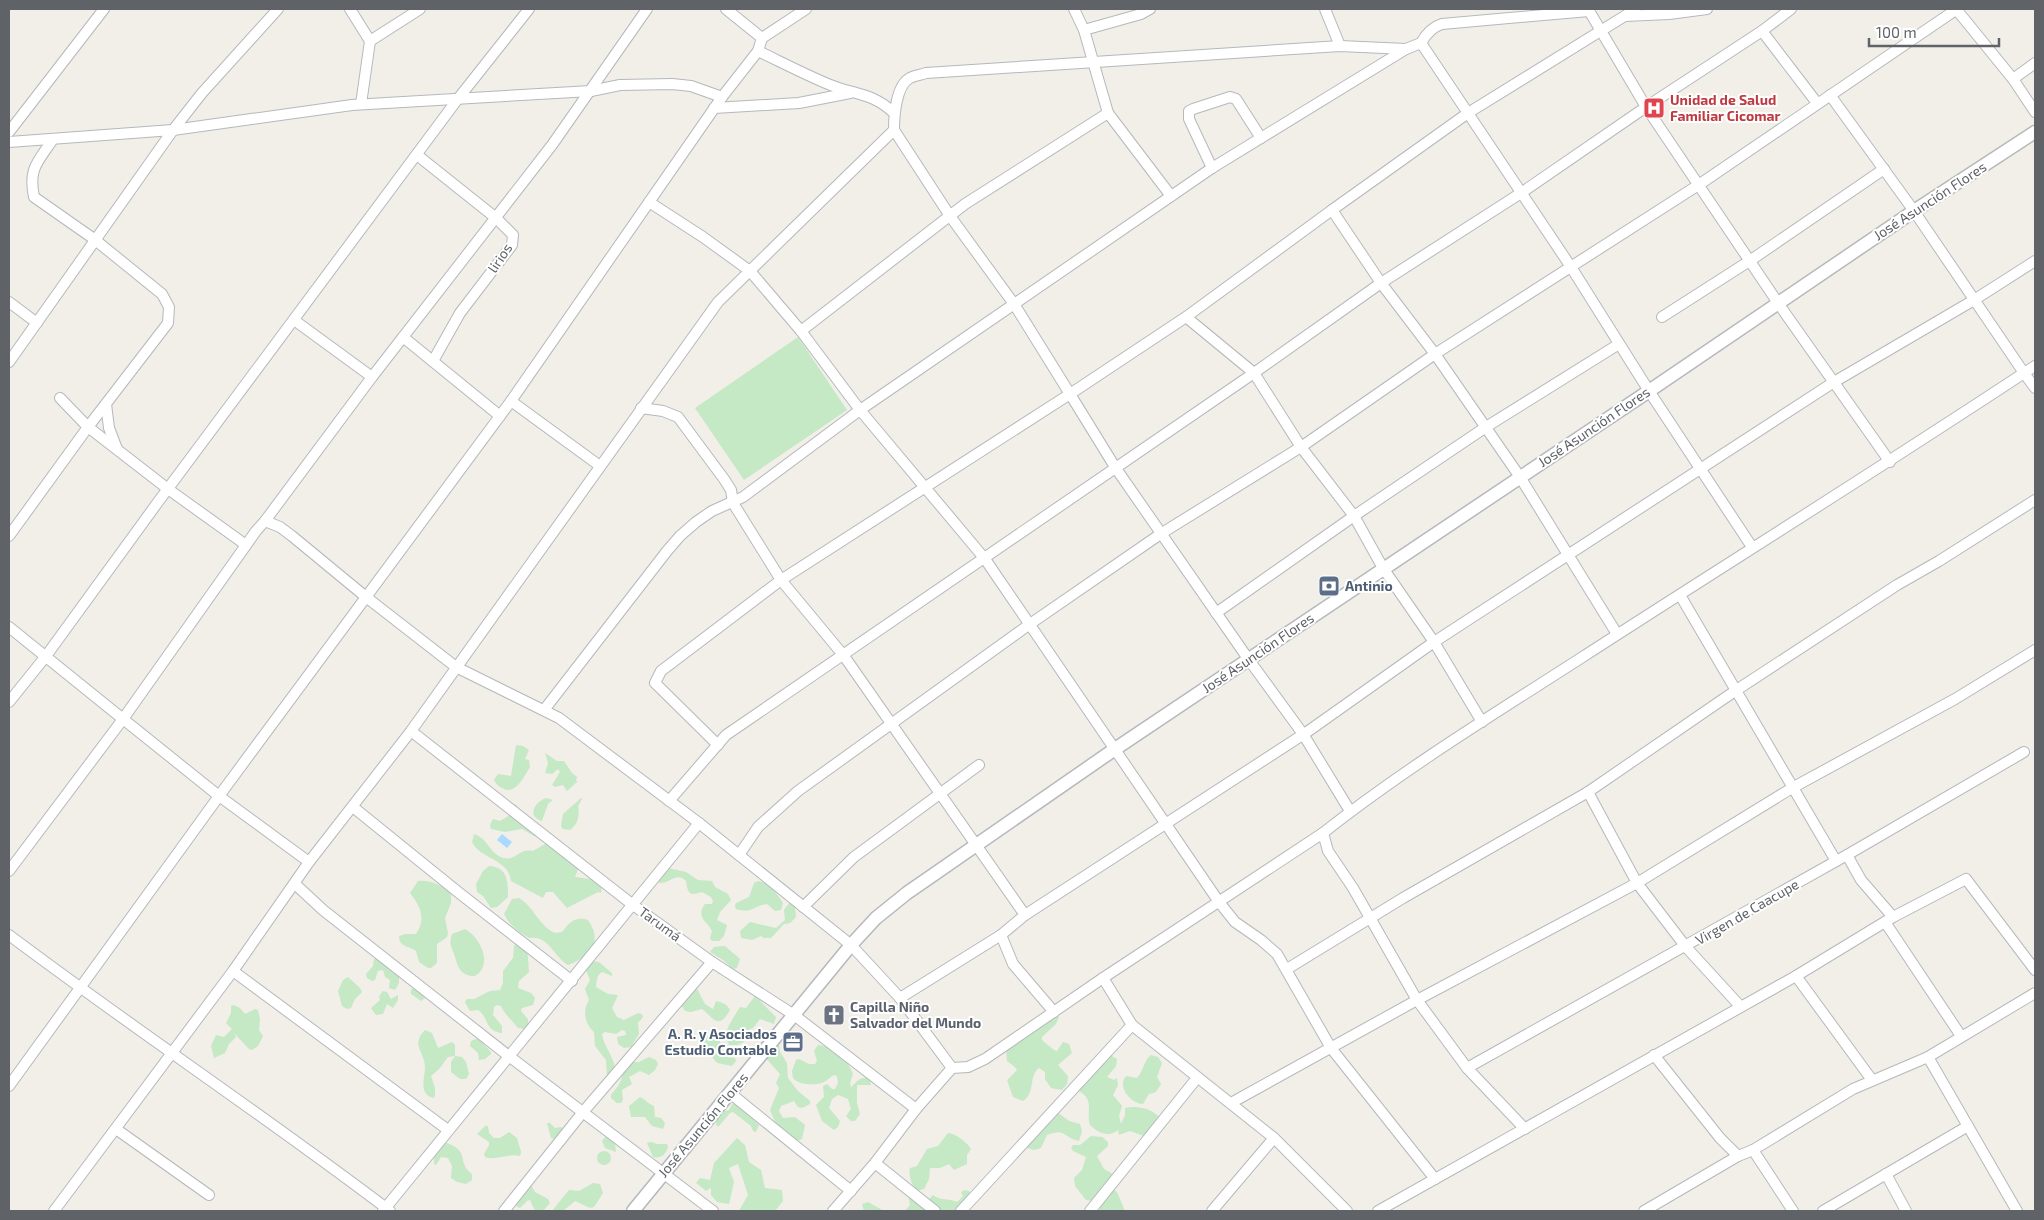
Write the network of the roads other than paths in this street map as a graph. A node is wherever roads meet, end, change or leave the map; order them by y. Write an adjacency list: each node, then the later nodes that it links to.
1 (104, 9): 45 (street)
2 (278, 9): 43 (street)
3 (350, 9): 22 (street)
4 (420, 9): 22 (street)
5 (529, 9): 34 (street)
6 (647, 9): 30 (street)
7 (726, 9): 21 (street)
8 (806, 9): 21 (street)
9 (1074, 9): 18 (street)
10 (1150, 9): 18 (street)
11 (1325, 9): 24 (street)
12 (1636, 9): 17 (street)
13 (1708, 9): 17 (street)
14 (1792, 9): 20 (street)
15 (1956, 9): 29 (street); 32 (street)
16 (1588, 10): 19 (street); 23 (street)
17 (1625, 16): 19 (street)
18 (1084, 30): 27 (street)
19 (1600, 31): 37 (street); 41 (street)
20 (1762, 31): 35 (street); 37 (street)
21 (762, 38): 26 (street)
22 (370, 41): 36 (street)
23 (1421, 43): 25 (street); 41 (street)
24 (1340, 46): 25 (street); 27 (street)
25 (1406, 49): 47 (street)
26 (758, 51): 31 (street); 33 (street)
27 (1094, 62): 40 (street); 42 (street)
28 (2035, 63): 29 (street)
29 (2013, 79): 39 (street)
30 (591, 91): 33 (street); 34 (street); 60 (street)
31 (854, 92): 38 (street); 42 (street)
32 (1830, 95): 35 (street); 52 (street)
33 (722, 97): 38 (street)
34 (458, 100): 36 (street); 50 (street)
35 (1817, 103): 53 (street)
36 (361, 104): 43 (street)
37 (1646, 106): 53 (street); 54 (street)
38 (714, 108): 56 (street)
39 (2035, 112)
40 (1108, 113): 55 (street); 59 (street)
41 (1468, 113): 54 (street); 57 (street)
42 (894, 114): 44 (street)
43 (173, 130): 48 (street); 61 (street)
44 (894, 130): 59 (street); 65 (street)
45 (9, 132)
46 (2035, 132): 58 (street, José Asunción Flores)
47 (1261, 138): 51 (street); 51 (street)
48 (53, 139): 49 (street); 61 (street)
49 (9, 142)
50 (417, 155): 60 (street, lirios); 73 (street)
51 (1212, 168): 55 (street)
52 (1884, 169): 58 (street); 62 (street)
53 (1700, 184): 62 (street); 64 (street)
54 (1521, 193): 64 (street); 66 (street)
55 (1171, 196): 70 (street)
56 (649, 202): 65 (street); 90 (street)
57 (1332, 210): 66 (street); 71 (street)
58 (1914, 211): 67 (street); 69 (street, José Asunción Flores)
59 (950, 216): 70 (street); 75 (street)
60 (496, 218): 76 (street); 79 (street, lirios)
61 (94, 239): 74 (street); 91 (street)
62 (1751, 260): 69 (street); 72 (street)
63 (2035, 261): 67 (street)
64 (1571, 267): 77 (street); 78 (street)
65 (750, 271): 75 (street); 92 (street)
66 (1381, 283): 78 (street); 82 (street)
67 (1974, 300): 83 (street); 85 (street)
68 (9, 302): 74 (street)
69 (1778, 303): 85 (street); 87 (street, José Asunción Flores)
70 (1014, 304): 88 (street); 93 (street)
71 (1186, 317): 82 (street); 88 (street)
72 (1662, 317)
73 (294, 320): 84 (street); 105 (street)
74 (37, 323): 80 (street)
75 (801, 330): 93 (street)
76 (403, 337): 79 (street); 84 (street)
77 (1618, 344): 87 (street); 96 (street)
78 (1435, 354): 96 (street); 97 (street)
79 (433, 361): 94 (street)
80 (9, 362)
81 (2035, 366): 83 (street)
82 (1254, 373): 97 (street); 101 (street)
83 (2024, 373): 86 (street); 99 (street)
84 (372, 377): 109 (street)
85 (1834, 382): 99 (street); 102 (street)
86 (2035, 388)
87 (1649, 391): 102 (street); 103 (street, José Asunción Flores)
88 (1070, 394): 101 (street); 104 (street)
89 (60, 398): 95 (street)
90 (511, 401): 94 (street); 100 (street)
91 (106, 404): 95 (street); 98 (street)
92 (642, 408): 100 (street); 107 (street)
93 (860, 410): 104 (street); 107 (street)
94 (500, 416): 119 (street)
95 (88, 427): 98 (street); 111 (street)
96 (1486, 427): 103 (street); 108 (street)
97 (1301, 447): 108 (street); 110 (street)
98 (118, 450): 105 (street)
99 (1890, 462): 113 (street)
100 (600, 466): 129 (street)
101 (1115, 467): 110 (street); 115 (street)
102 (1700, 470): 113 (street); 114 (street)
103 (1520, 477): 114 (street); 116 (street, José Asunción Flores)
104 (926, 488): 115 (street); 117 (street)
105 (168, 489): 112 (street); 126 (street)
106 (2035, 500): 130 (street)
107 (734, 503): 117 (street); 132 (street)
108 (1354, 516): 116 (street); 120 (street)
109 (264, 521): 112 (street); 119 (street)
110 (1162, 533): 120 (street); 121 (street)
111 (9, 536)
112 (246, 545): 133 (street)
113 (1752, 547): 118 (street)
114 (1568, 555): 123 (street); 124 (street)
115 (984, 559): 121 (street); 127 (street)
116 (1384, 568): 124 (street); 128 (street, José Asunción Flores)
117 (781, 580): 127 (street); 138 (street)
118 (1680, 595): 123 (street); 130 (street)
119 (366, 597): 129 (street); 145 (street)
120 (1216, 613): 128 (street)
121 (1030, 624): 135 (street); 139 (street)
122 (9, 627): 126 (street)
123 (1617, 634): 134 (street)
124 (1434, 642): 134 (street); 137 (street)
125 (2035, 650): 142 (street)
126 (46, 656): 131 (street); 133 (street)
127 (844, 656): 135 (street); 138 (street)
128 (1249, 660): 137 (street); 139 (street, José Asunción Flores)
129 (456, 667): 132 (street); 136 (street)
130 (1735, 691): 142 (street); 144 (street)
131 (9, 702)
132 (544, 710): 146 (street)
133 (123, 719): 145 (street); 157 (street)
134 (1482, 722): 148 (street)
135 (892, 724): 143 (street); 153 (street)
136 (411, 731): 147 (street); 161 (street, Tarumá)
137 (1303, 734): 148 (street); 150 (street)
138 (718, 745): 146 (street)
139 (1116, 749): 150 (street); 152 (street, José Asunción Flores)
140 (2024, 752): 154 (street, Virgen de Caacupe)
141 (980, 765): 143 (street)
142 (1792, 788): 155 (street); 158 (street)
143 (940, 792): 152 (street); 162 (street)
144 (1588, 792): 158 (street); 164 (street)
145 (219, 796): 156 (street); 177 (street)
146 (669, 801): 149 (street)
147 (353, 807): 156 (street); 176 (street)
148 (1350, 811): 151 (street)
149 (699, 823): 153 (street); 161 (street)
150 (1166, 824): 160 (street); 163 (street)
151 (1322, 833): 160 (street); 164 (street)
152 (978, 845): 163 (street); 168 (street, José Asunción Flores)
153 (739, 855): 162 (street)
154 (1847, 855): 155 (street, Virgen de Caacupe); 165 (street)
155 (1836, 861): 169 (street, Virgen de Caacupe)
156 (309, 862): 159 (street)
157 (9, 871)
158 (1637, 882): 169 (street); 180 (street)
159 (295, 884): 173 (street); 189 (street)
160 (1219, 902): 171 (street); 175 (street)
161 (633, 905): 170 (street, Tarumá); 176 (street)
162 (803, 907): 168 (street)
163 (1026, 915): 167 (street)
164 (1371, 918): 171 (street); 180 (street)
165 (1889, 920): 172 (street); 174 (street); 185 (street)
166 (9, 935): 177 (street)
167 (1001, 935): 179 (street); 182 (street)
168 (851, 945): 179 (street); 183 (street, José Asunción Flores)
169 (1686, 947): 181 (street); 192 (street, Virgen de Caacupe)
170 (712, 962): 183 (street, Tarumá); 199 (street)
171 (1287, 969): 186 (street)
172 (2035, 970)
173 (233, 971): 187 (street); 203 (street)
174 (1796, 976): 181 (street); 194 (street)
175 (1103, 978): 182 (street); 184 (street)
176 (572, 981): 189 (street)
177 (79, 988): 187 (street); 195 (street)
178 (2035, 993): 185 (street)
179 (900, 998): 191 (street)
180 (1417, 1000): 186 (street); 192 (street)
181 (1740, 1006): 188 (street)
182 (1054, 1012): 191 (street)
183 (794, 1015): 196 (street, José Asunción Flores); 198 (street, Tarumá)
184 (1132, 1025): 193 (street); 221 (street)
185 (1961, 1036): 190 (street)
186 (1331, 1048): 197 (street); 210 (street)
187 (172, 1053): 201 (street); 215 (street)
188 (1654, 1055): 202 (street); 206 (street)
189 (510, 1057): 199 (street); 203 (street)
190 (1928, 1057): 194 (street); 200 (street)
191 (952, 1068): 198 (street)
192 (1468, 1068): 202 (street)
193 (1197, 1078): 197 (street); 222 (street)
194 (1872, 1080): 205 (street)
195 (9, 1086)
196 (730, 1093): 208 (street, José Asunción Flores); 211 (street)
197 (1231, 1103): 204 (street)
198 (916, 1109): 207 (street)
199 (583, 1112): 208 (street); 216 (street)
200 (1968, 1126): 209 (street); 230 (street)
201 (116, 1129): 212 (street); 214 (street)
202 (1525, 1129): 210 (street)
203 (448, 1130): 215 (street)
204 (1274, 1138): 213 (street); 223 (street)
205 (1753, 1150): 206 (street); 227 (street)
206 (1738, 1156): 226 (street)
207 (875, 1163): 211 (street); 220 (street)
208 (663, 1174): 217 (street, José Asunción Flores); 218 (street)
209 (1886, 1174): 228 (street); 229 (street)
210 (1435, 1179): 225 (street)
211 (851, 1191): 219 (street)
212 (209, 1195)
213 (1335, 1207): 224 (street)
214 (58, 1210)
215 (387, 1210)
216 (504, 1211)
217 (633, 1211)
218 (713, 1211)
219 (833, 1211)
220 (935, 1211)
221 (961, 1211)
222 (1090, 1211)
223 (1212, 1211)
224 (1347, 1211)
225 (1378, 1211)
226 (1644, 1211)
227 (1793, 1211)
228 (1823, 1211)
229 (1906, 1211)
230 (2017, 1211)

